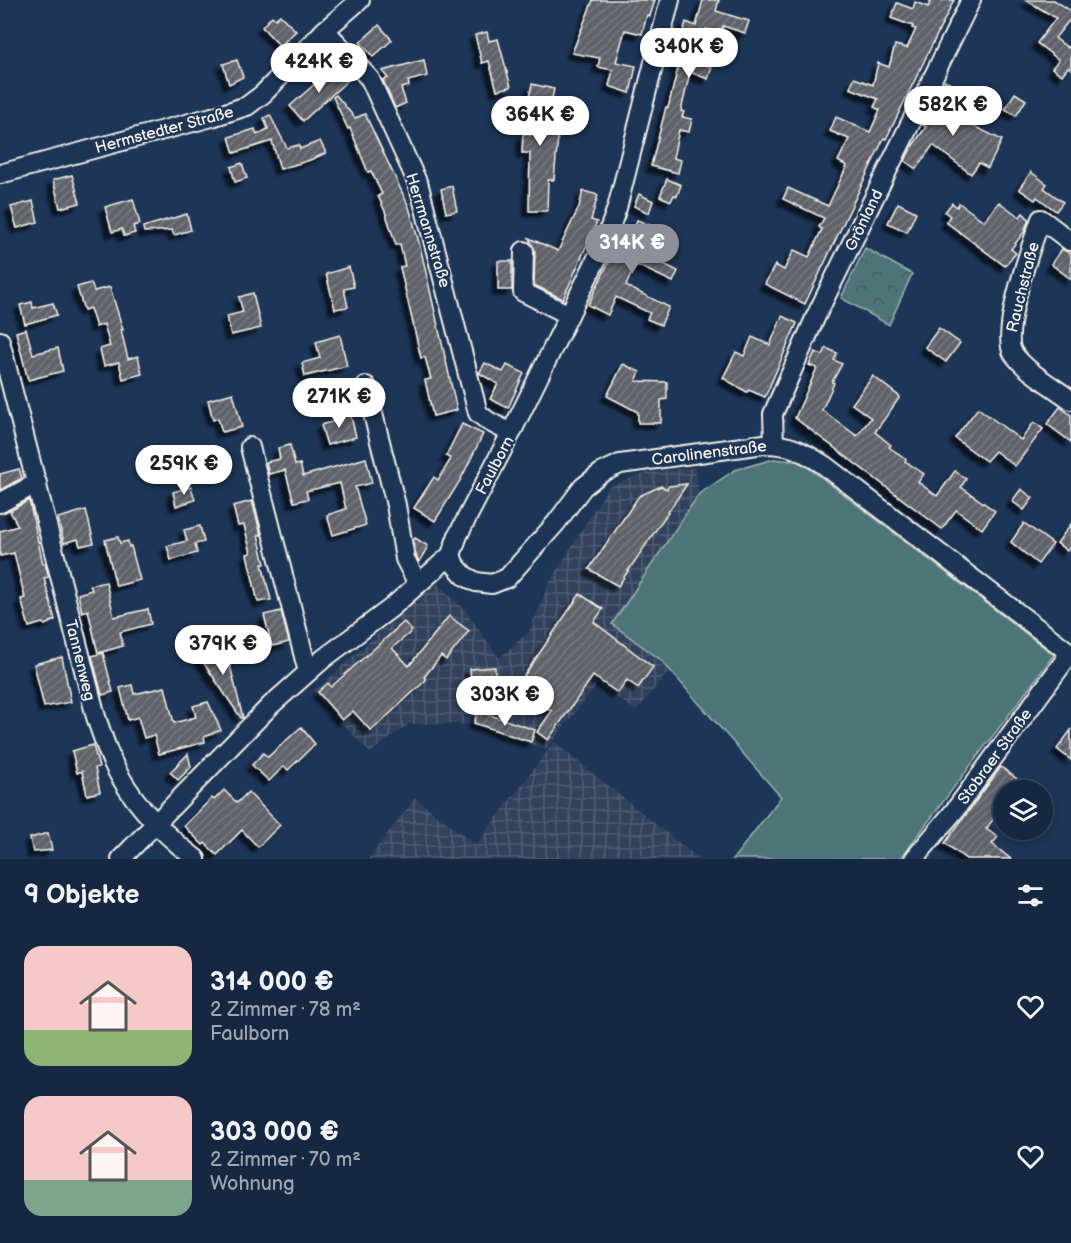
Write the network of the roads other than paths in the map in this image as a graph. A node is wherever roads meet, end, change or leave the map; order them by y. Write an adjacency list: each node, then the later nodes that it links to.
1 (360, 0): 4 (street, Hermstedter Straße)
2 (670, 0): 8 (street, Faulborn)
3 (971, 0): 13 (street, Grönland)
4 (326, 30): 5 (street, Hermstedter Straße); 12 (street, Herrmannstraße)
5 (0, 174)
6 (1070, 241): 11 (street, Rauchstraße)
7 (524, 251): 8 (street)
8 (569, 315): 12 (street, Faulborn)
9 (0, 341): 15 (street, Tannenweg)
10 (366, 386): 18 (street)
11 (1071, 400)
12 (511, 433): 17 (street, Faulborn)
13 (774, 444): 17 (street, Carolinenstraße); 19 (street, Carolinenstraße)
14 (250, 447): 20 (street)
15 (37, 483): 16 (street); 21 (street, Tannenweg)
16 (0, 503)
17 (451, 555): 18 (street, Faulborn)
18 (418, 584): 20 (street, Faulborn)
19 (1071, 653): 22 (street, Stobraer Straße)
20 (308, 672): 21 (street, Faulborn)
21 (155, 823): 23 (street, Faulborn); 24 (street)
22 (918, 858)
23 (121, 859)
24 (196, 859)

